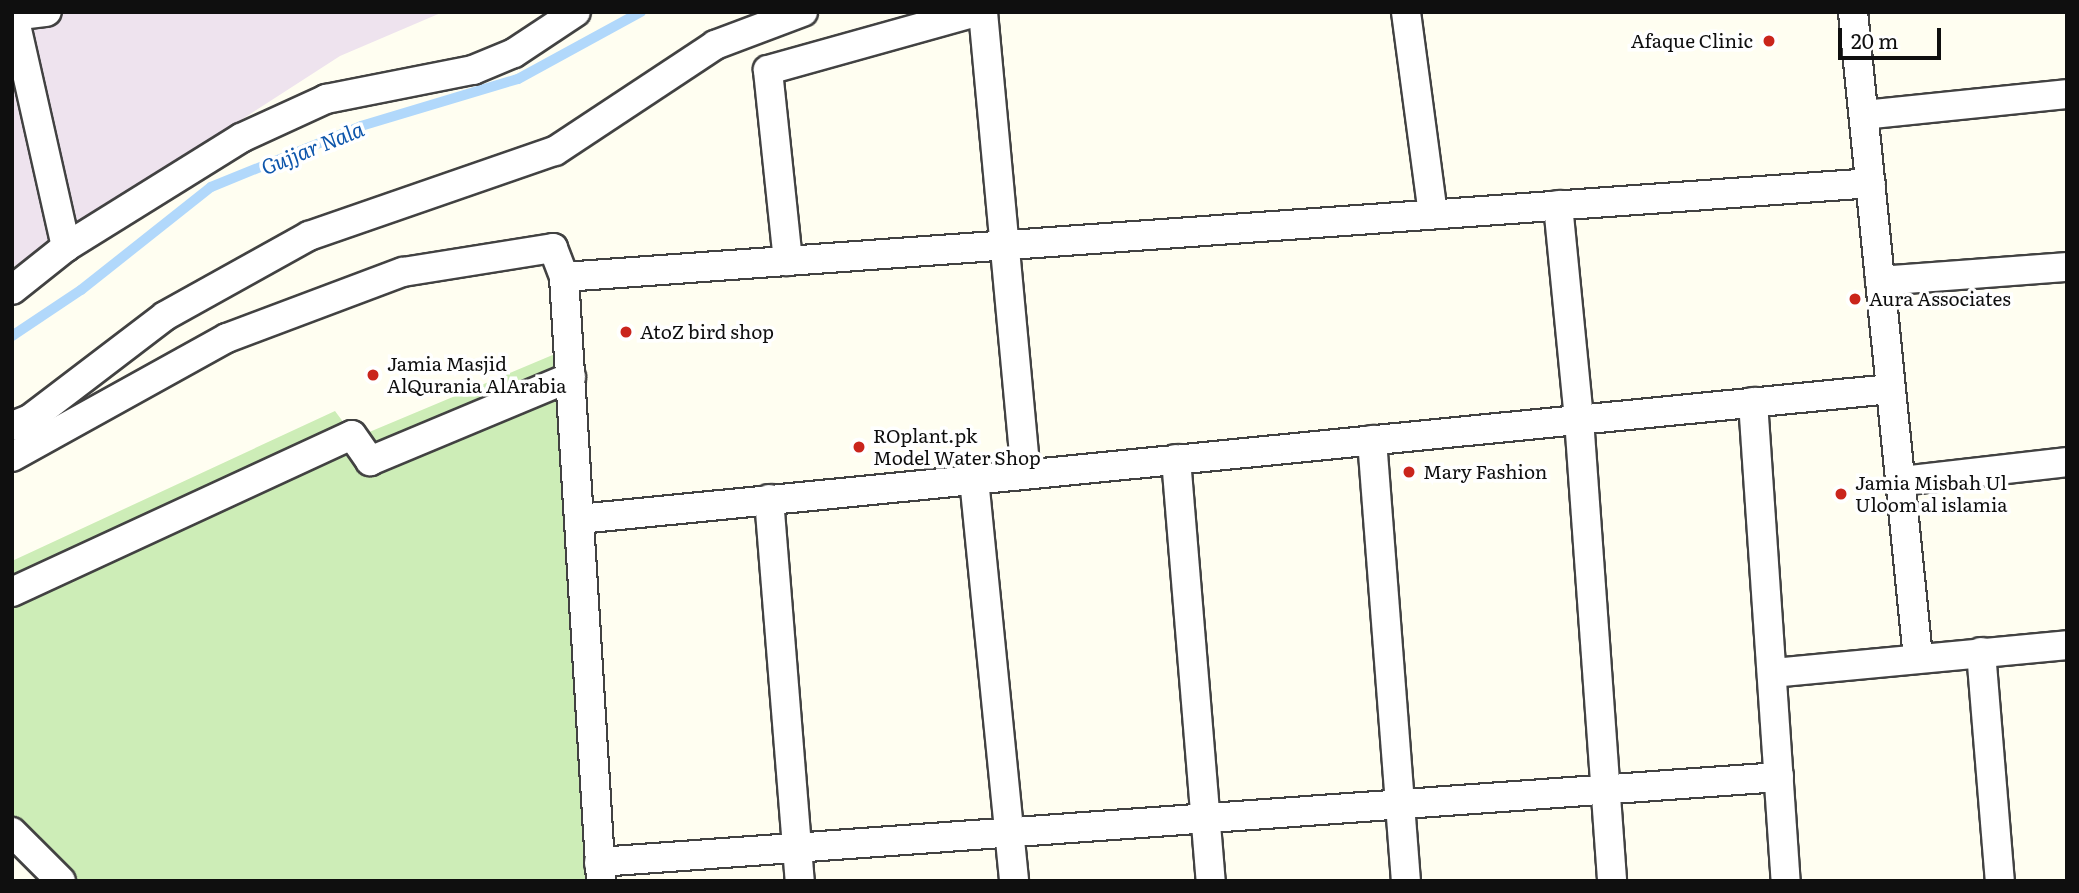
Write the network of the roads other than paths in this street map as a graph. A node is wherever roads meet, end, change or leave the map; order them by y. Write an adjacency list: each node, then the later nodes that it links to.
1 (47, 12): 8 (street)
2 (576, 12): 15 (street)
3 (803, 12): 25 (street)
4 (976, 12): 16 (street)
5 (983, 12): 14 (street)
6 (1406, 12): 13 (street)
7 (1853, 12): 10 (street)
8 (13, 16): 15 (street)
9 (2067, 94): 10 (street)
10 (1864, 115): 11 (street)
11 (1871, 183): 12 (street); 19 (street)
12 (1558, 205): 13 (street); 24 (street)
13 (1433, 214): 14 (street)
14 (1002, 245): 16 (street); 30 (street)
15 (66, 247): 20 (street)
16 (788, 261): 18 (street)
17 (2067, 267): 19 (street)
18 (564, 277): 21 (street); 27 (street)
19 (1880, 281): 22 (street)
20 (12, 290)
21 (571, 377): 34 (street); 35 (street)
22 (1891, 389): 23 (street); 32 (street)
23 (1753, 402): 24 (street); 39 (street)
24 (1579, 419): 26 (street); 41 (street)
25 (12, 426)
26 (1372, 440): 28 (street); 42 (street)
27 (12, 457)
28 (1176, 459): 30 (street); 43 (street)
29 (2067, 462): 32 (street)
30 (1026, 474): 31 (street)
31 (974, 479): 33 (street); 45 (street)
32 (1900, 481): 38 (street)
33 (769, 499): 34 (street); 46 (street)
34 (579, 519): 47 (street)
35 (12, 592)
36 (2067, 645): 37 (street)
37 (1981, 652): 38 (street); 55 (street)
38 (1918, 657): 39 (street)
39 (1772, 673): 40 (street)
40 (1779, 777): 41 (street); 54 (street)
41 (1605, 790): 42 (street); 53 (street)
42 (1401, 805): 43 (street); 52 (street)
43 (1206, 818): 45 (street); 51 (street)
44 (12, 832): 48 (street)
45 (1009, 833): 46 (street); 50 (street)
46 (798, 848): 47 (street); 49 (street)
47 (600, 872)
48 (61, 881)
49 (800, 881)
50 (1014, 881)
51 (1211, 881)
52 (1406, 881)
53 (1612, 881)
54 (1786, 881)
55 (2000, 881)

